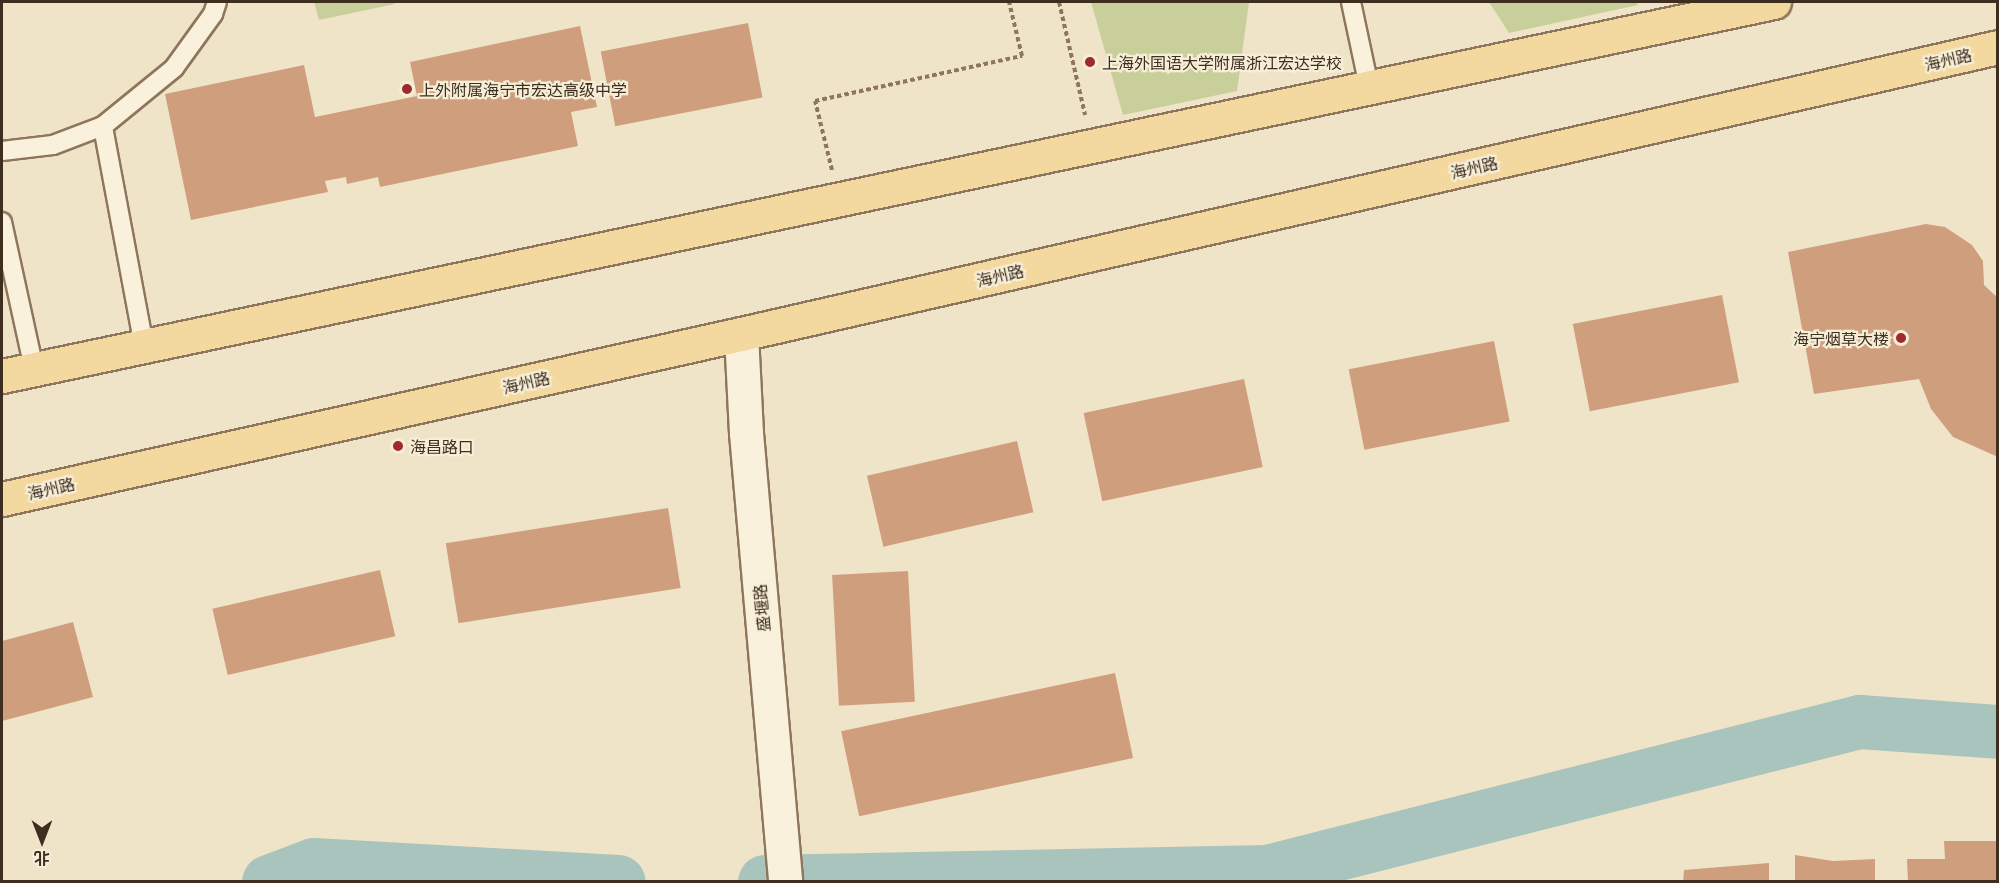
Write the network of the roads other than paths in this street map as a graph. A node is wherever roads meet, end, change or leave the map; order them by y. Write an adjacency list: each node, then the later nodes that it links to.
1 (217, 2): 6 (lane)
2 (1352, 2): 5 (lane)
3 (1774, 2): 5 (main road)
4 (1998, 47): 9 (main road, 海州路)
5 (1369, 87): 10 (main road)
6 (103, 126): 7 (lane); 10 (lane)
7 (2, 151)
8 (2, 222): 11 (lane)
9 (741, 334): 13 (main road, 海州路); 14 (street, 盛堰路)
10 (144, 346): 11 (main road)
11 (34, 369): 12 (main road)
12 (2, 376)
13 (2, 499)
14 (785, 882)

